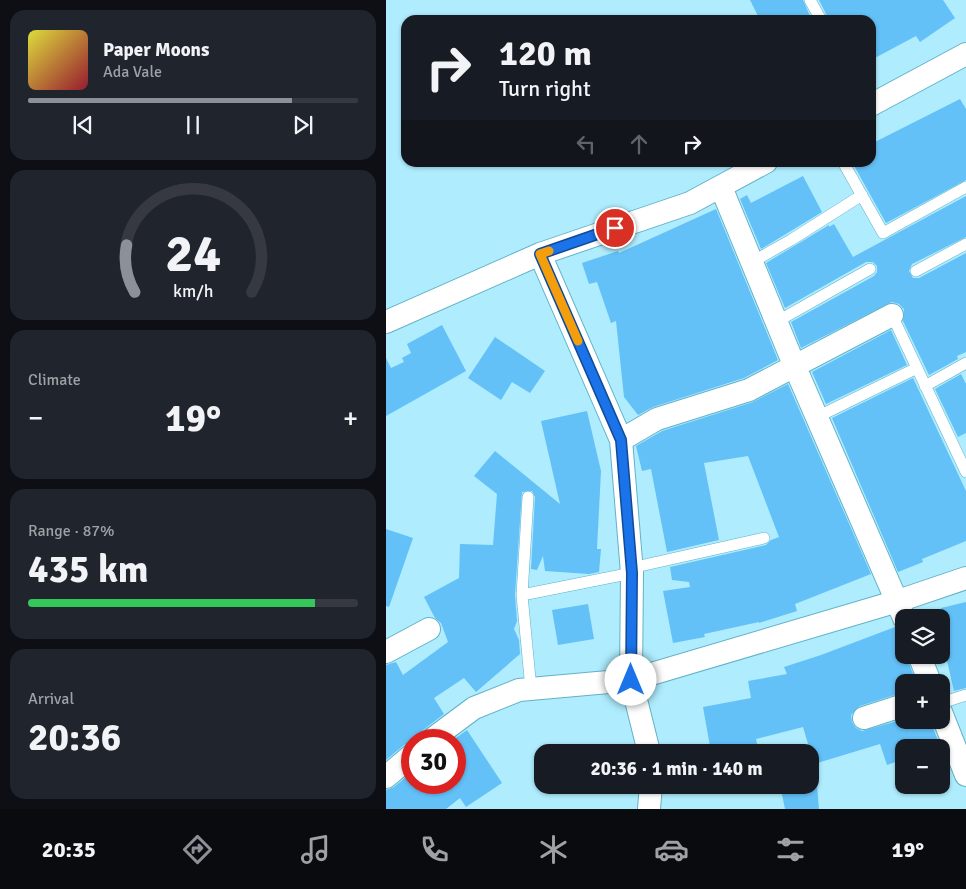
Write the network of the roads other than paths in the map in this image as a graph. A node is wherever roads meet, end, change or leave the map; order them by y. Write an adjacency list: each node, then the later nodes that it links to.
1 (810, 0): 2 (lane)
2 (818, 15)
3 (966, 54): 4 (street)
4 (876, 103)
5 (757, 167): 7 (street)
6 (846, 167): 9 (lane)
7 (721, 187): 11 (street); 12 (street)
8 (966, 187): 9 (lane)
9 (862, 195): 12 (lane)
10 (966, 244): 14 (lane)
11 (540, 254): 16 (street); 23 (street)
12 (752, 262): 17 (street)
13 (870, 269): 17 (lane)
14 (916, 271)
15 (892, 315): 19 (street); 20 (lane)
16 (386, 322)
17 (776, 322): 19 (street)
18 (966, 363): 21 (lane)
19 (795, 367): 22 (street); 23 (street)
20 (917, 368): 21 (lane); 22 (lane)
21 (925, 386): 24 (lane)
22 (817, 417): 30 (street)
23 (621, 440): 27 (street)
24 (966, 472)
25 (528, 497): 29 (lane)
26 (764, 538): 27 (lane)
27 (632, 570): 29 (lane); 34 (street)
28 (966, 578): 30 (street)
29 (522, 595): 35 (lane)
30 (901, 609)
31 (895, 611): 34 (street)
32 (429, 629): 33 (street)
33 (386, 652)
34 (631, 680): 35 (street); 42 (street)
35 (532, 689): 40 (street)
36 (966, 695): 37 (lane)
37 (950, 700)
38 (895, 708): 39 (street)
39 (864, 718)
40 (446, 729)
41 (948, 729): 44 (street)
42 (647, 744)
43 (401, 765): 45 (street)
44 (964, 766)
45 (386, 777)
46 (650, 794): 47 (street)
47 (649, 809)

